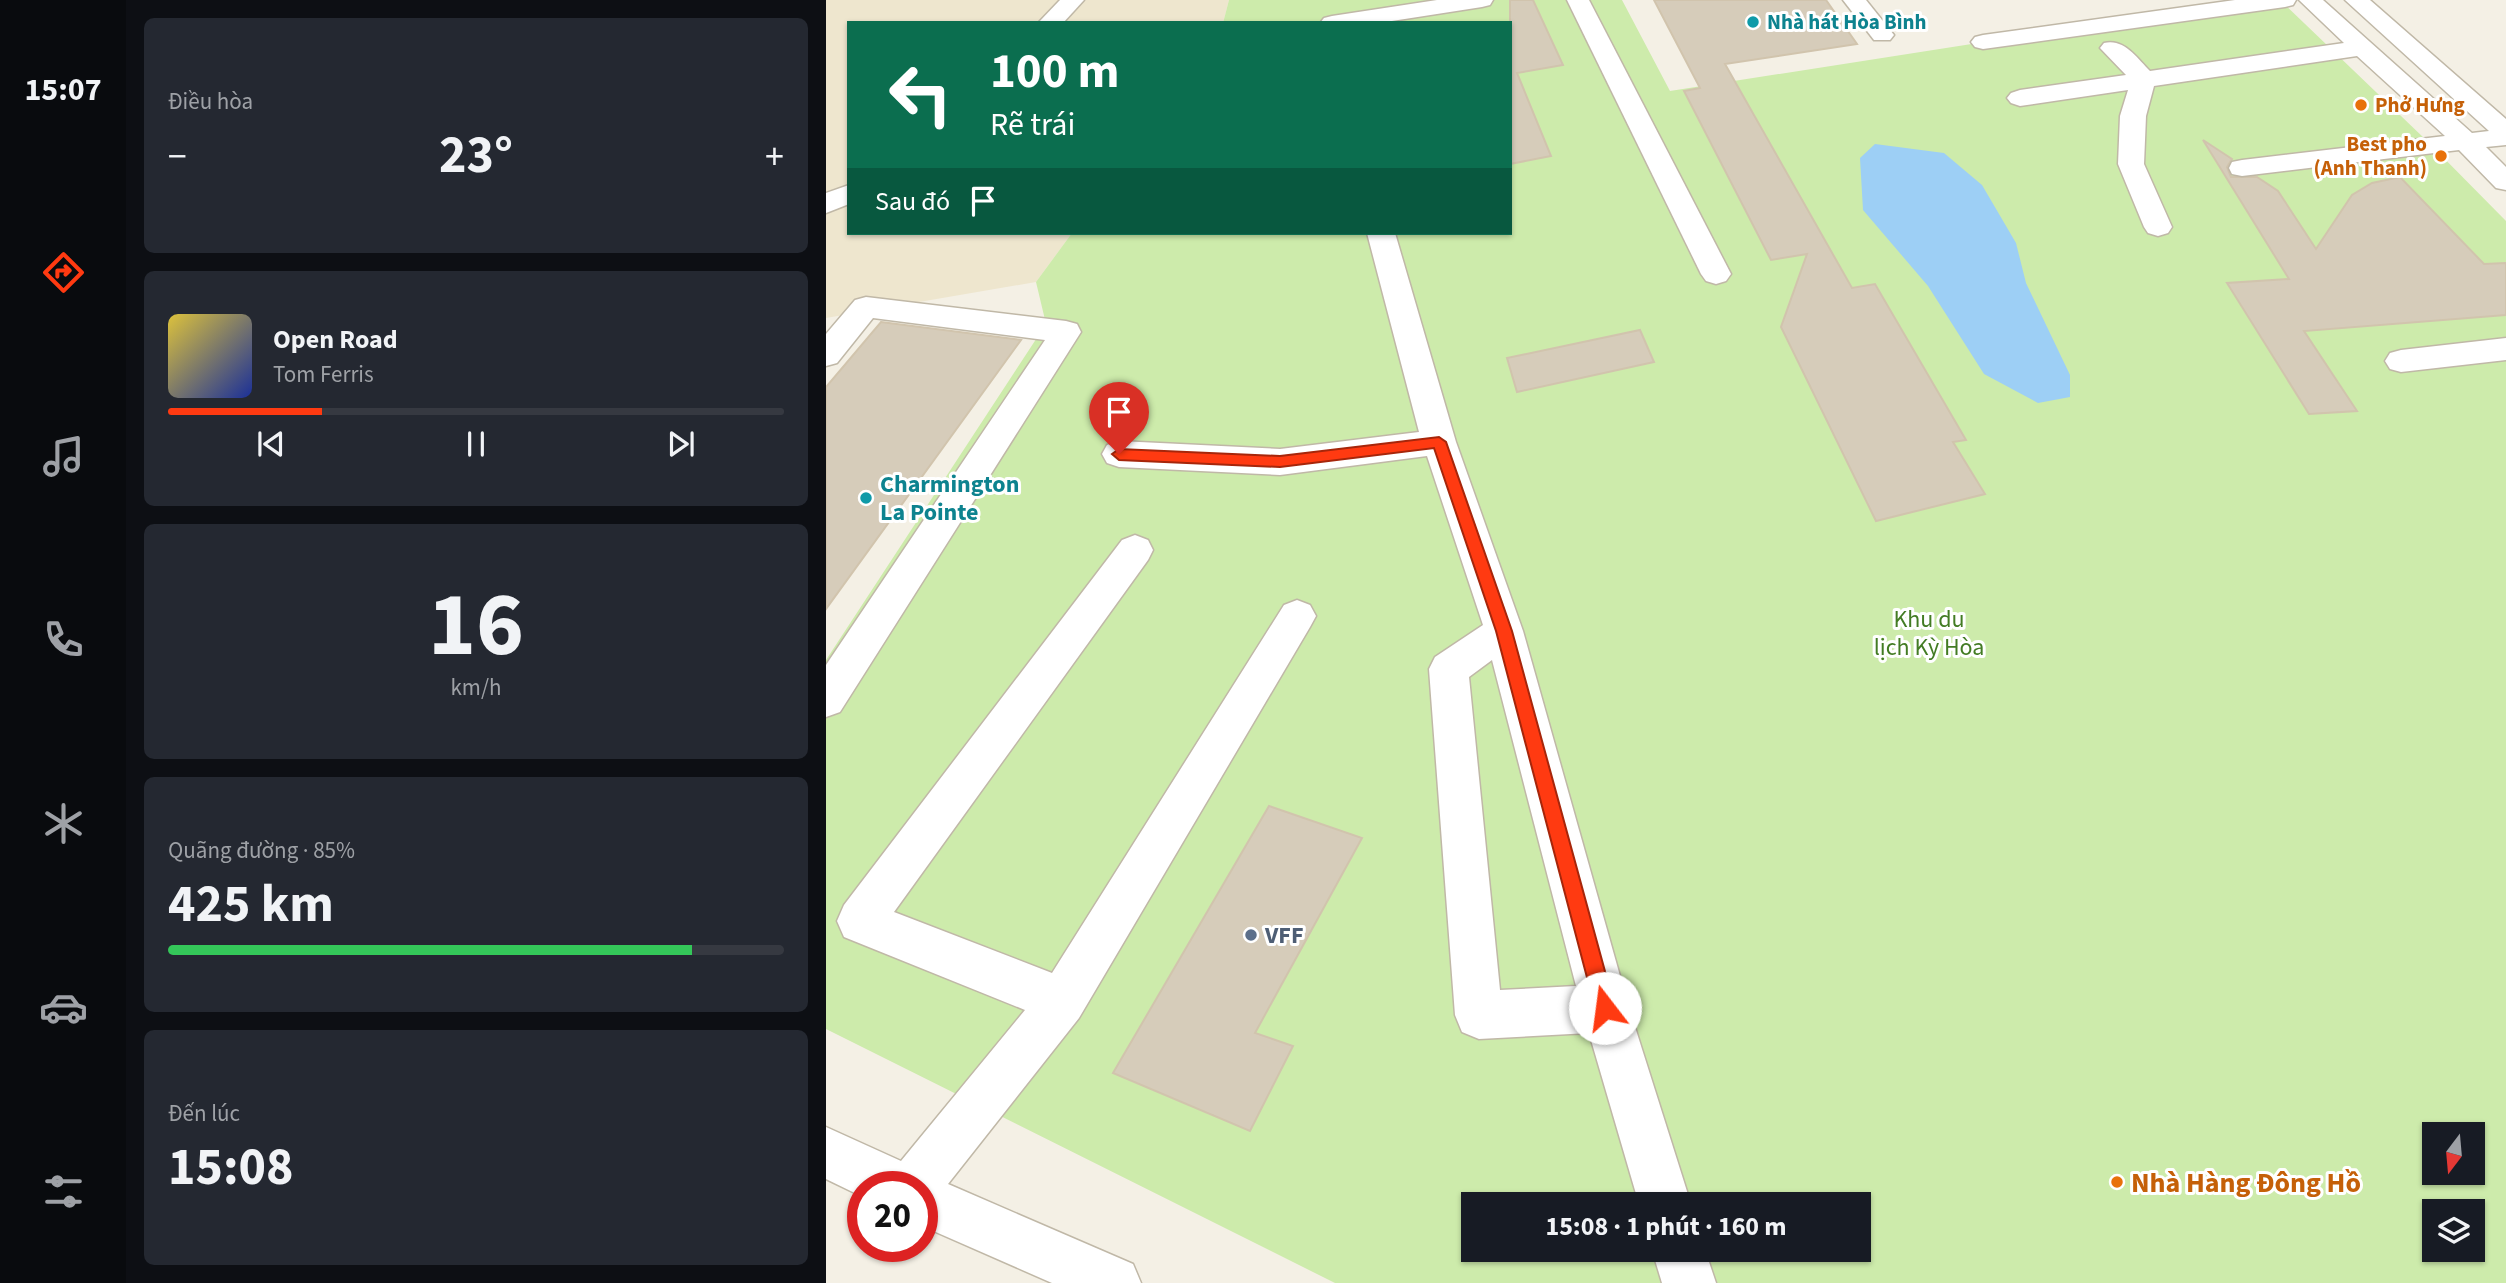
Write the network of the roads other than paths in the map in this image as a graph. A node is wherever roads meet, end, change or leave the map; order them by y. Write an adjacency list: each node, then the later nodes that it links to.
1 (1073, 0): 9 (street)
2 (1323, 0): 10 (street)
3 (1482, 0): 11 (street)
4 (1578, 0): 26 (street)
5 (1854, 0): 12 (street)
6 (2285, 0): 13 (street)
7 (2310, 0): 15 (street)
8 (2356, 0): 18 (street)
9 (1052, 21)
10 (1330, 21)
11 (1344, 21)
12 (1882, 35)
13 (1983, 43)
14 (2112, 48): 16 (street)
15 (2361, 48): 16 (street); 19 (street)
16 (2144, 79): 17 (street); 24 (street)
17 (2020, 98)
18 (2506, 135): 19 (street)
19 (2465, 141): 20 (street); 21 (street)
20 (2242, 167)
21 (2506, 182)
22 (847, 193): 23 (street)
23 (826, 204)
24 (2158, 227)
25 (1382, 235): 30 (street)
26 (1716, 274)
27 (2506, 349): 29 (street)
28 (826, 355): 35 (street)
29 (2402, 361)
30 (1439, 442): 31 (street); 34 (street)
31 (1119, 454)
32 (1135, 550): 36 (street)
33 (1297, 616): 36 (street)
34 (1504, 631): 37 (street); 37 (street)
35 (826, 699)
36 (1062, 1001): 40 (street)
37 (1605, 1008): 41 (street)
38 (826, 1152): 39 (street)
39 (865, 1171)
40 (926, 1171)
41 (1661, 1192)
42 (938, 1206): 44 (street)
43 (1683, 1262): 45 (street)
44 (1114, 1283)
45 (1689, 1283)

